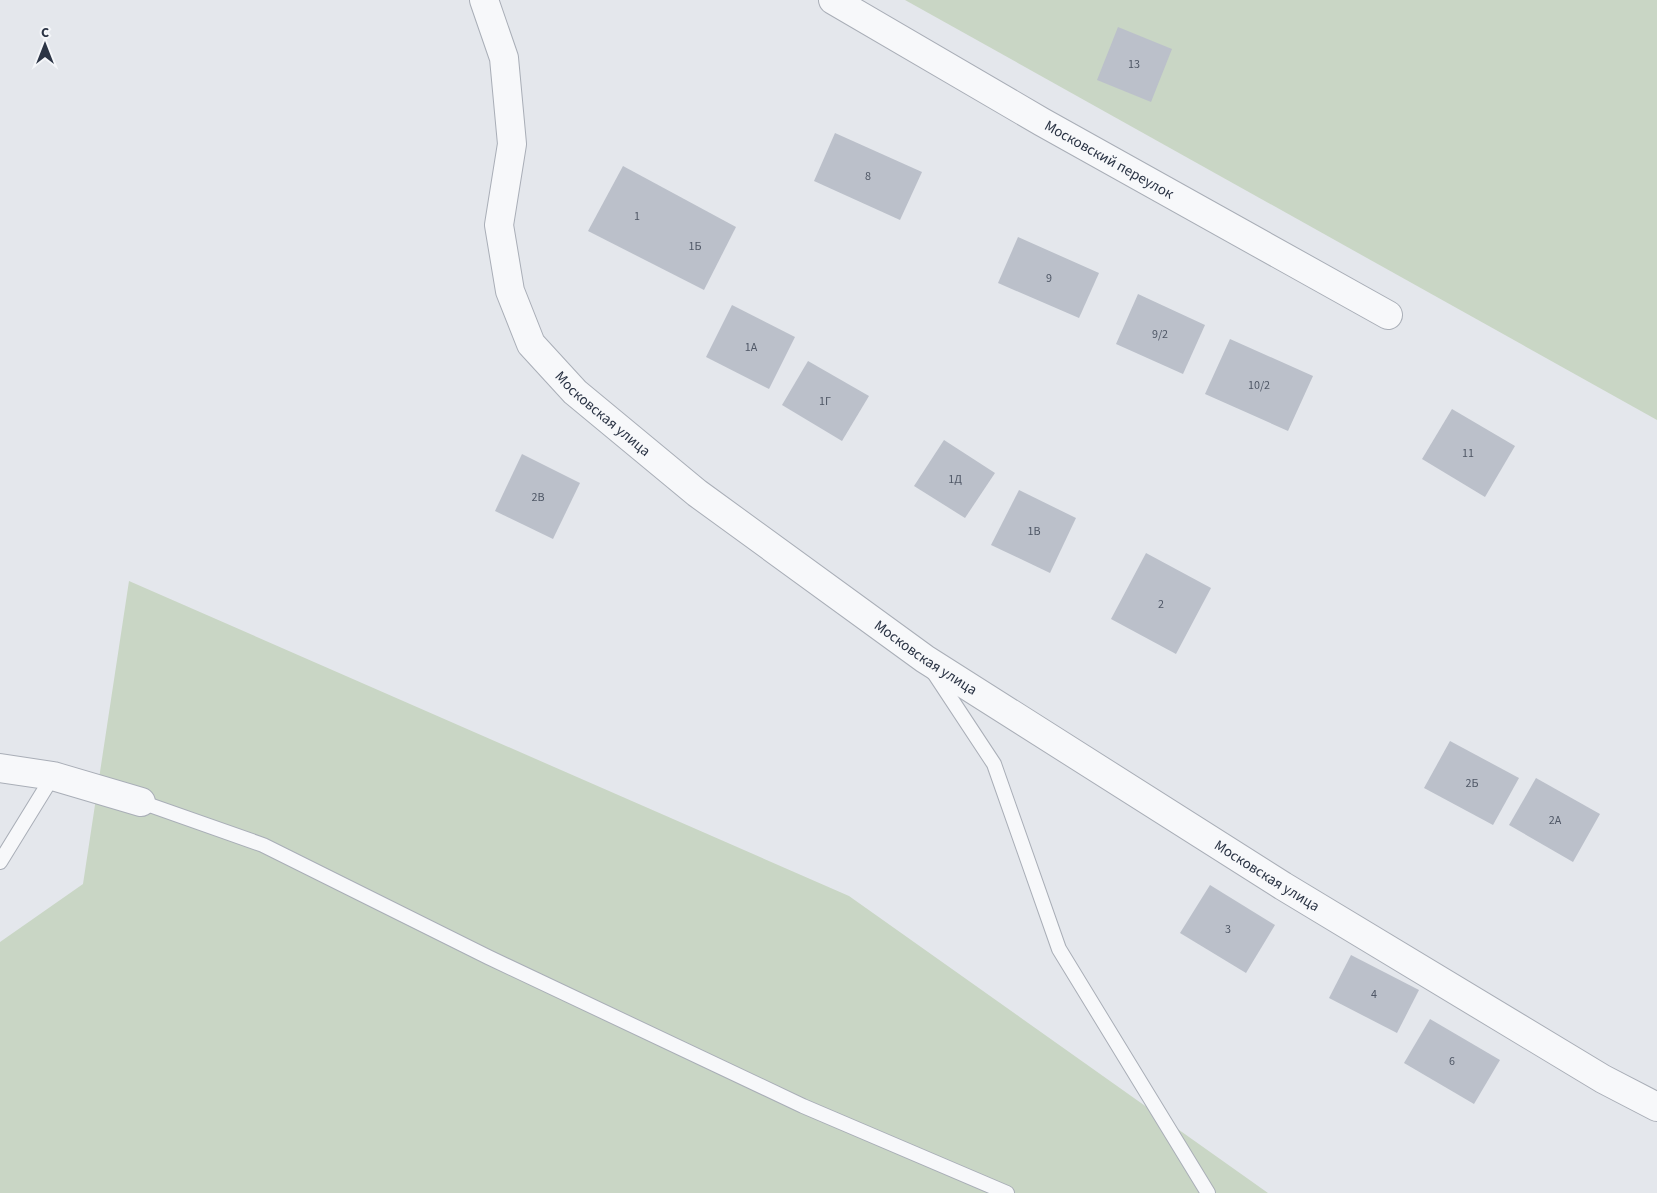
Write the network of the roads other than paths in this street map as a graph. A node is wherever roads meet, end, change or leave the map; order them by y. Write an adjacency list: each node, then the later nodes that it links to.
1 (484, 0): 4 (street, Московская улица)
2 (833, 0): 3 (street, Московский переулок)
3 (1388, 315)
4 (925, 659): 9 (street, Московская улица); 11 (lane)
5 (0, 768): 6 (street)
6 (53, 776): 7 (street); 8 (lane)
7 (141, 802): 10 (lane)
8 (0, 862)
9 (1657, 1107)
10 (1007, 1193)
11 (1208, 1193)

